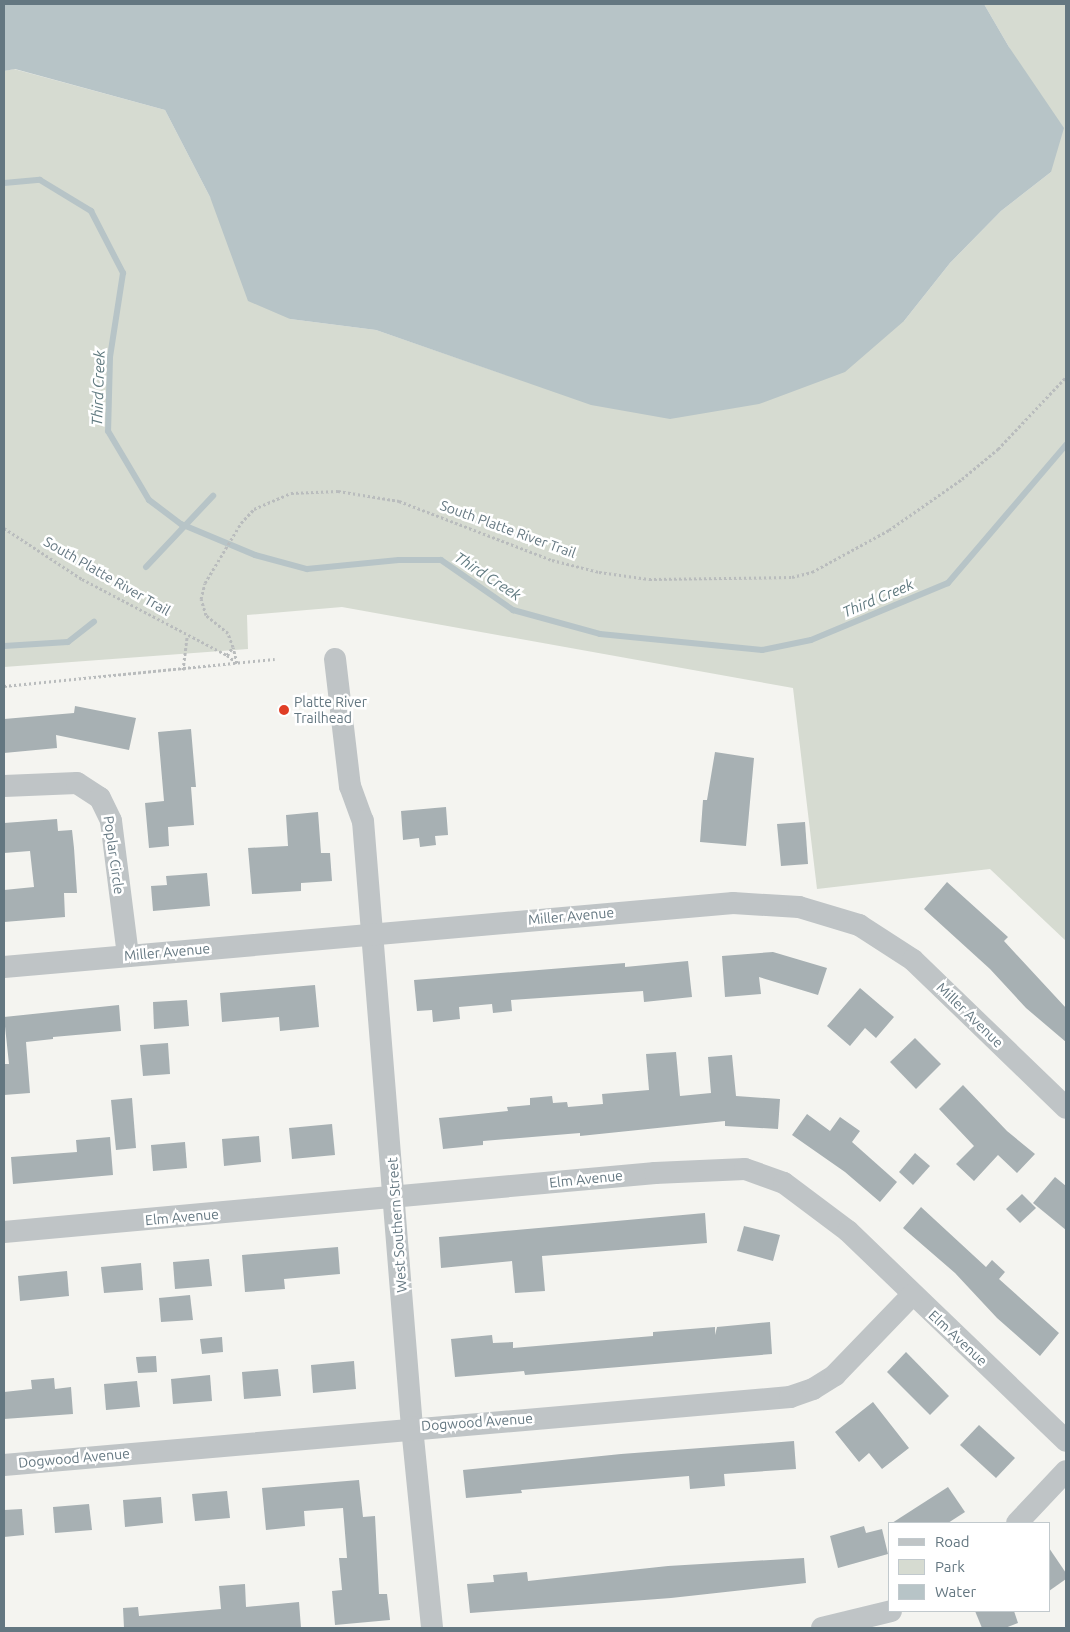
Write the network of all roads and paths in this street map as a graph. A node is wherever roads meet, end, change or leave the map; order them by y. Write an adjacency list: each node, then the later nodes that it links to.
1 (1066, 377): 4 (path, South Platte River Trail)
2 (4, 528): 3 (path, South Platte River Trail)
3 (187, 636): 5 (path, South Platte River Trail); 9 (path)
4 (233, 647): 5 (path); 8 (path, South Platte River Trail)
5 (227, 655): 8 (path, South Platte River Trail)
6 (275, 658): 8 (path)
7 (335, 659): 12 (street, West Southern Street)
8 (237, 663): 9 (path)
9 (183, 670): 10 (path)
10 (4, 686)
11 (4, 786): 13 (street, Poplar Circle)
12 (372, 933): 13 (street, Miller Avenue); 15 (street, Miller Avenue); 16 (street, West Southern Street)
13 (128, 956): 14 (street, Miller Avenue)
14 (4, 967)
15 (1066, 1108)
16 (396, 1198): 17 (street, Elm Avenue); 18 (street, Elm Avenue); 19 (street, West Southern Street)
17 (4, 1232)
18 (912, 1295): 19 (street, Dogwood Avenue); 20 (street, Elm Avenue)
19 (412, 1427): 21 (street, Dogwood Avenue); 25 (street, West Southern Street)
20 (1066, 1441)
21 (4, 1465)
22 (1066, 1471): 23 (street)
23 (1018, 1522)
24 (888, 1612): 26 (street)
25 (432, 1628)
26 (822, 1628)

